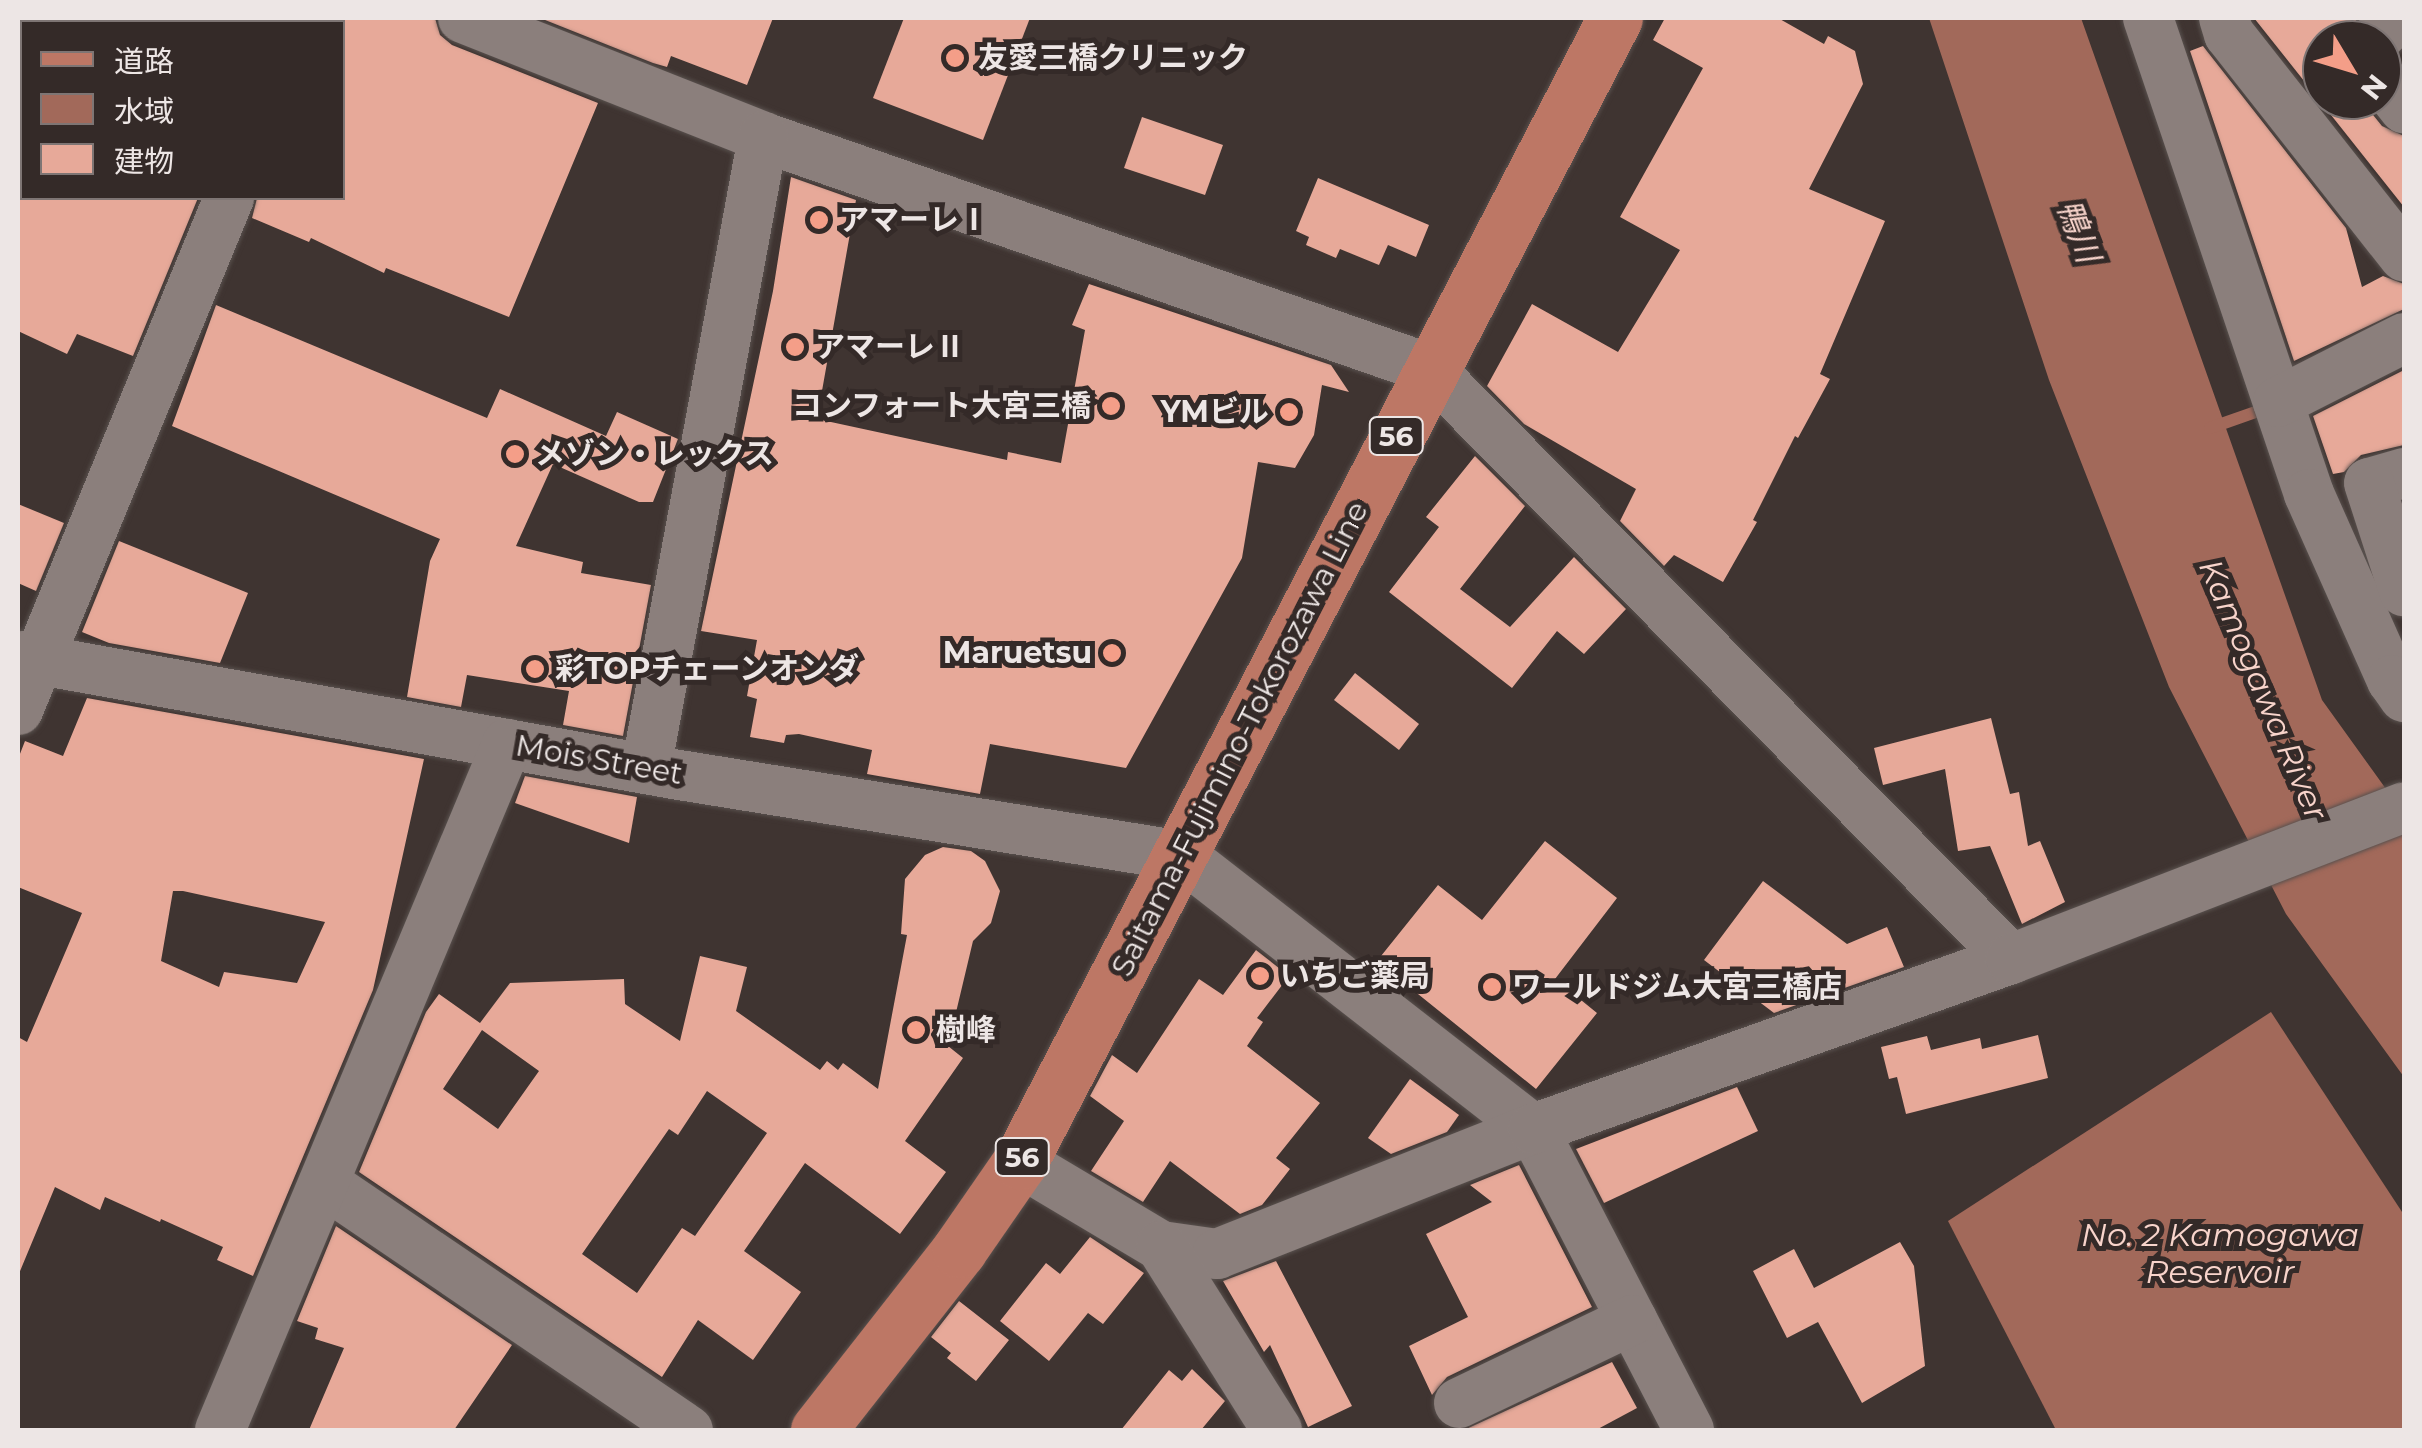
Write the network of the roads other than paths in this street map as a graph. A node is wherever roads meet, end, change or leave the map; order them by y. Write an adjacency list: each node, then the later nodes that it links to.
1 (463, 18): 5 (street)
2 (1615, 18): 9 (main road, Saitama-Fujimino-Tokorozawa Line / 56)
3 (2148, 18): 10 (street)
4 (2224, 18): 7 (street)
5 (763, 137): 9 (street); 17 (street)
6 (228, 200): 13 (street)
7 (2404, 256)
8 (2404, 338): 10 (street)
9 (1430, 369): 19 (main road, Saitama-Fujimino-Tokorozawa Line / 56); 20 (street)
10 (2278, 402): 14 (street)
11 (2404, 473): 12 (street)
12 (2404, 591)
13 (28, 658): 15 (street); 16 (street, Mois Street)
14 (2404, 697)
15 (18, 710)
16 (507, 744): 17 (street, Mois Street); 23 (street)
17 (646, 769): 19 (street, Mois Street)
18 (2404, 808): 20 (street)
19 (1182, 856): 21 (street); 22 (main road, Saitama-Fujimino-Tokorozawa Line / 56)
20 (2011, 958): 21 (street)
21 (1533, 1130): 24 (street); 25 (street)
22 (1020, 1162): 24 (street); 29 (main road, Saitama-Fujimino-Tokorozawa Line / 56)
23 (324, 1182): 27 (street); 28 (street)
24 (1161, 1246): 30 (street)
25 (1632, 1320): 26 (street); 31 (street)
26 (1459, 1403)
27 (220, 1430)
28 (688, 1430)
29 (818, 1430)
30 (1277, 1430)
31 (1689, 1430)

